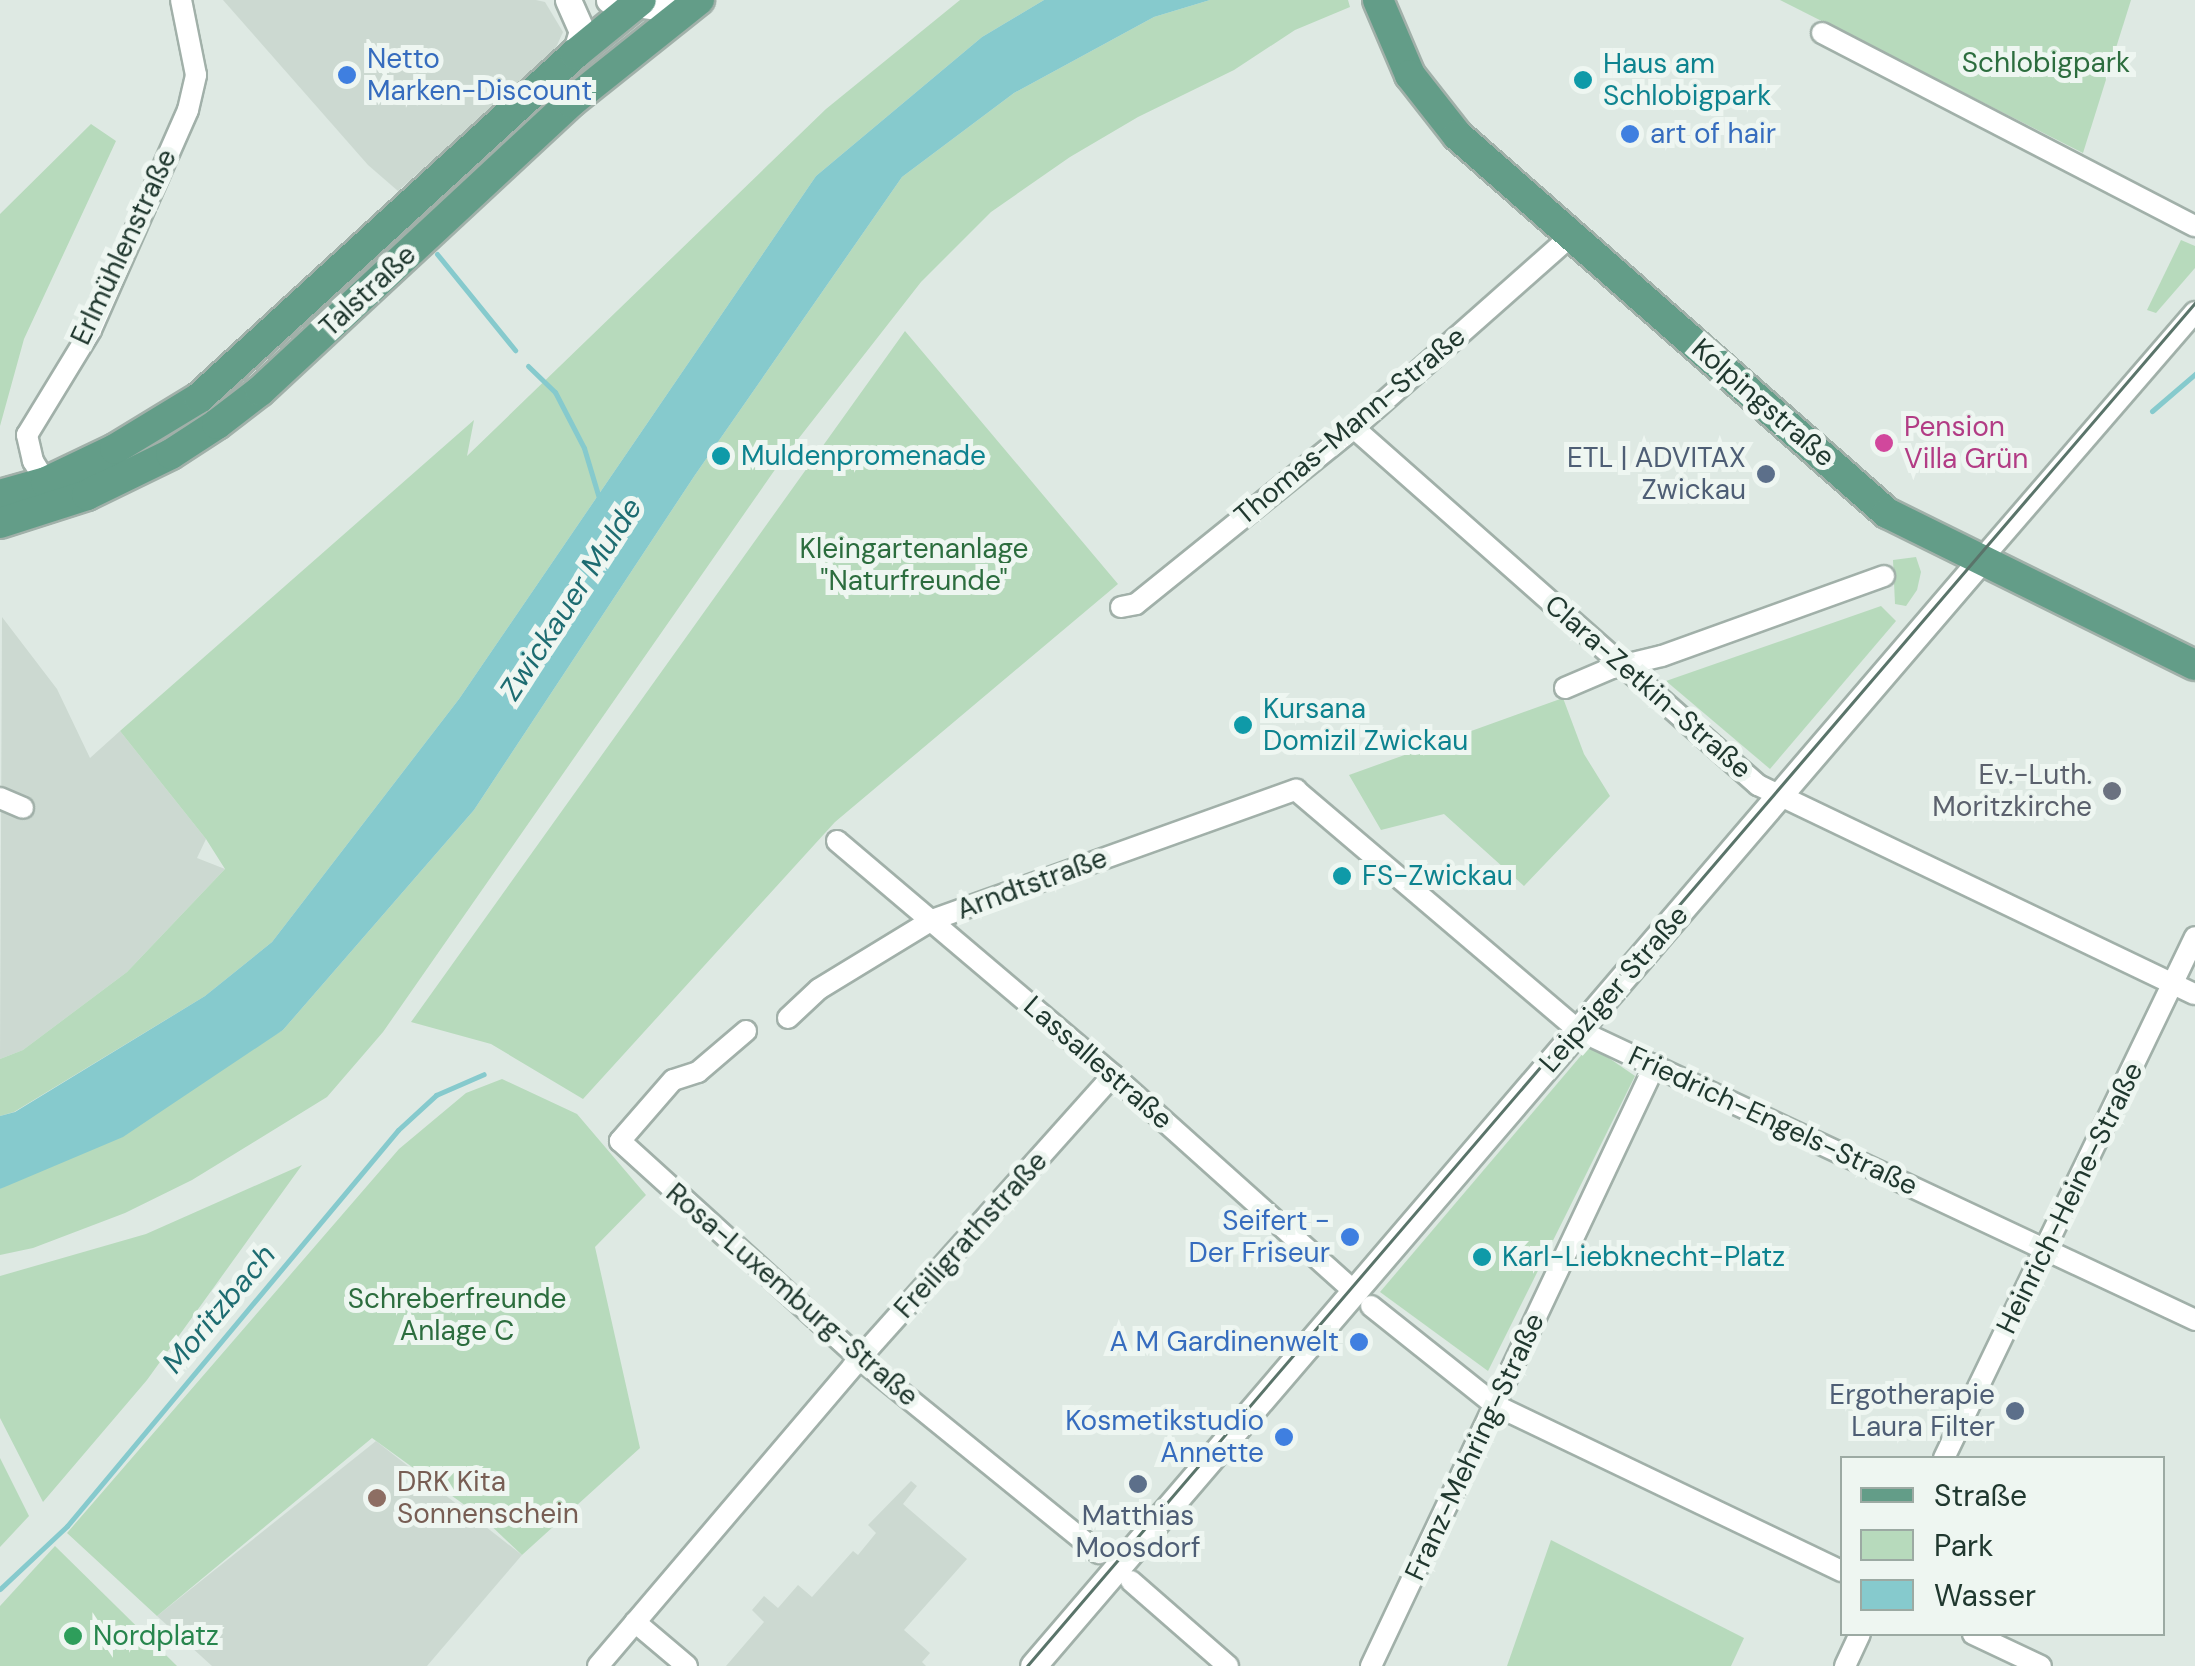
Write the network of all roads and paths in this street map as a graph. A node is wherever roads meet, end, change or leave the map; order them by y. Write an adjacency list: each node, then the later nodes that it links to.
1 (180, 0): 12 (street, Erlmühlenstraße)
2 (568, 0): 7 (street)
3 (1378, 0): 9 (main road, Kolpingstraße)
4 (697, 2): 5 (main road, Talstraße)
5 (643, 6): 7 (main road, Talstraße); 14 (main road, Talstraße)
6 (1822, 33): 8 (street)
7 (574, 54): 12 (main road, Talstraße)
8 (2194, 224)
9 (1572, 235): 11 (street, Thomas-Mann-Straße); 15 (main road, Kolpingstraße)
10 (2195, 312): 15 (street, Leipziger Straße)
11 (1354, 428): 17 (street, Thomas-Mann-Straße); 18 (street, Clara-Zetkin-Straße)
12 (46, 482): 13 (main road, Talstraße)
13 (0, 495)
14 (0, 523)
15 (1980, 562): 19 (main road, Kolpingstraße); 22 (street, Leipziger Straße)
16 (1884, 576): 18 (street)
17 (1122, 607)
18 (1622, 665): 20 (street); 22 (street, Clara-Zetkin-Straße)
19 (2195, 666)
20 (1565, 688)
21 (1296, 790): 26 (street, Arndtstraße); 31 (street, Friedrich-Engels-Straße)
22 (1780, 796): 28 (street, Clara-Zetkin-Straße); 31 (street, Leipziger Straße)
23 (0, 798): 24 (street)
24 (23, 808)
25 (837, 841): 26 (street, Lassallestraße)
26 (932, 920): 30 (street, Arndtstraße); 34 (street, Lassallestraße)
27 (2195, 937): 28 (street, Heinrich-Heine-Straße)
28 (2173, 984): 29 (street, Clara-Zetkin-Straße); 35 (street, Heinrich-Heine-Straße)
29 (2195, 994)
30 (788, 1018)
31 (1578, 1030): 33 (street, Friedrich-Engels-Straße); 36 (street, Leipziger Straße)
32 (746, 1032): 38 (street, Rosa-Luxemburg-Straße)
33 (1654, 1066): 35 (street, Friedrich-Engels-Straße); 39 (street, Franz-Mehring-Straße)
34 (1113, 1076): 36 (street, Lassallestraße); 38 (street, Freiligrathstraße)
35 (2046, 1250): 37 (street, Friedrich-Engels-Straße); 40 (street, Heinrich-Heine-Straße)
36 (1363, 1299): 39 (street, Lassallestraße); 49 (street, Leipziger Straße)
37 (2195, 1320)
38 (860, 1359): 41 (street, Rosa-Luxemburg-Straße); 44 (street, Freiligrathstraße)
39 (1495, 1405): 42 (street, Lassallestraße); 51 (street, Franz-Mehring-Straße)
40 (1945, 1456)
41 (1099, 1553)
42 (1840, 1570)
43 (1130, 1582): 50 (street)
44 (635, 1622): 47 (street, Freiligrathstraße); 48 (street)
45 (1859, 1636): 52 (street)
46 (1977, 1636): 53 (street)
47 (598, 1666)
48 (687, 1666)
49 (1032, 1666)
50 (1228, 1666)
51 (1371, 1666)
52 (1845, 1666)
53 (2041, 1666)

